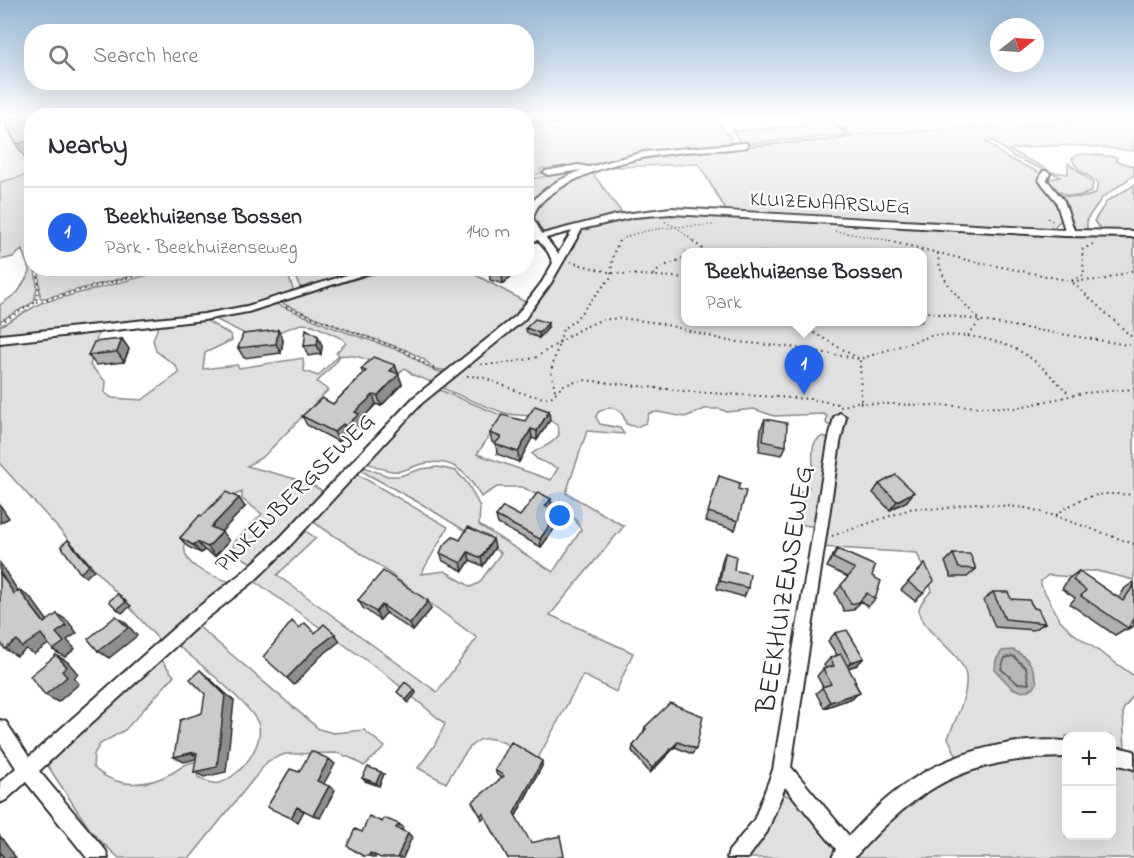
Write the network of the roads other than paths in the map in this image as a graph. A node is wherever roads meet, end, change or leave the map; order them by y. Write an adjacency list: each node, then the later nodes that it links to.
1 (629, 158): 2 (street)
2 (590, 170): 3 (street); 5 (street)
3 (549, 173)
4 (1046, 173): 8 (street)
5 (534, 204)
6 (534, 228): 10 (street)
7 (578, 228): 8 (street, KLUIZENAARSWEG); 10 (street, KLUIZENAARSWEG); 12 (street, PINKENBERGSEWEG)
8 (1070, 233): 9 (street, KLUIZENAARSWEG)
9 (1134, 234)
10 (539, 237): 11 (street, KLUIZENAARSWEG); 12 (street)
11 (534, 238)
12 (559, 261): 21 (street, PINKENBERGSEWEG)
13 (355, 276): 14 (street)
14 (0, 339)
15 (840, 417): 20 (street, BEEKHUIZENSEWEG)
16 (0, 728): 21 (street)
17 (1062, 749): 23 (street)
18 (1116, 756): 19 (street)
19 (1134, 760)
20 (782, 770): 23 (street); 25 (street, BEEKHUIZENSEWEG)
21 (28, 771): 22 (street, PINKENBERGSEWEG); 24 (street)
22 (0, 794)
23 (845, 854)
24 (99, 858)
25 (736, 858)

